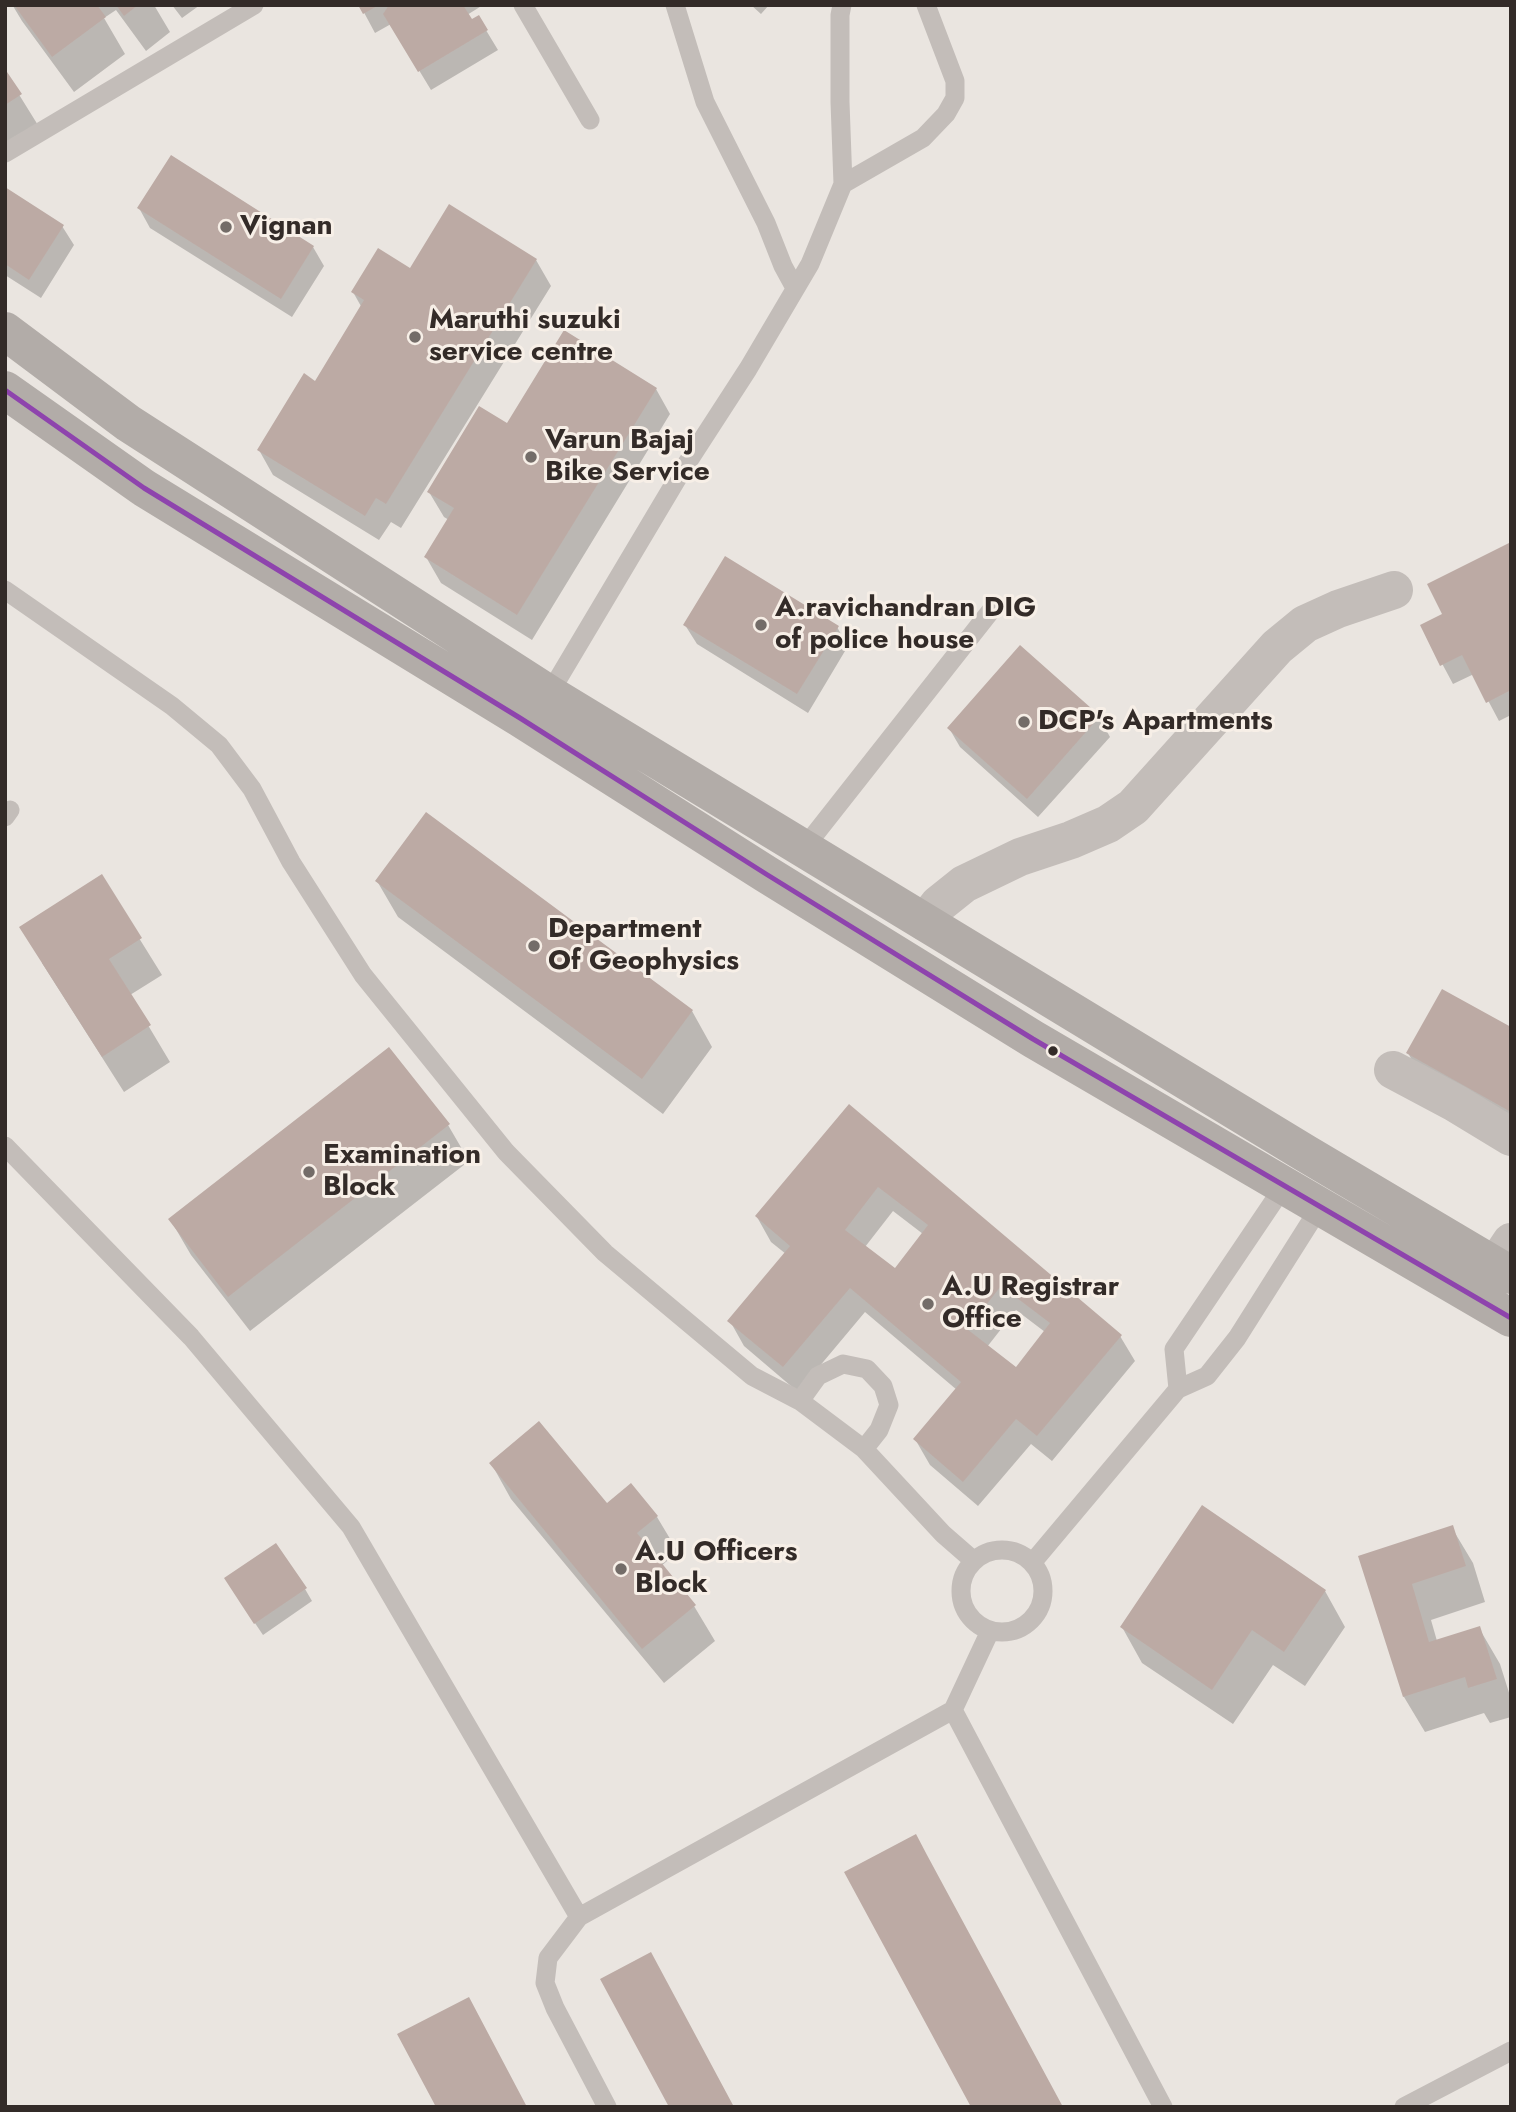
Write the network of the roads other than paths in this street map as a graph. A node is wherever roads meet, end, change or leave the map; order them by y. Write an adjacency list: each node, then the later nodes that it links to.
1 (254, 5): 7 (lane)
2 (523, 5): 6 (lane)
3 (675, 5): 9 (lane)
4 (842, 5): 8 (lane)
5 (926, 5): 8 (lane)
6 (590, 120)
7 (5, 153)
8 (843, 184): 9 (lane)
9 (795, 288): 15 (lane)
10 (5, 331): 15 (main road)
11 (5, 390): 23 (main road)
12 (5, 590): 28 (lane)
13 (1394, 590): 17 (street)
14 (993, 608): 16 (lane)
15 (549, 694): 16 (main road)
16 (804, 848): 17 (main road)
17 (925, 922): 21 (main road)
18 (1393, 1070): 19 (street)
19 (1511, 1137)
20 (5, 1146): 34 (lane)
21 (1305, 1153): 22 (main road); 23 (lane)
22 (1340, 1174): 24 (lane); 25 (main road)
23 (1285, 1185): 24 (main road); 27 (lane)
24 (1320, 1206): 26 (main road); 27 (lane)
25 (1506, 1261)
26 (1511, 1318)
27 (1178, 1389): 31 (lane)
28 (800, 1401): 29 (lane); 29 (lane)
29 (864, 1449): 30 (lane)
30 (974, 1561): 31 (lane); 32 (lane)
31 (1032, 1563): 32 (lane)
32 (990, 1631): 33 (lane)
33 (953, 1710): 34 (lane); 37 (lane)
34 (579, 1917): 36 (lane)
35 (1511, 2051): 38 (lane)
36 (607, 2107)
37 (1163, 2107)
38 (1404, 2107)

